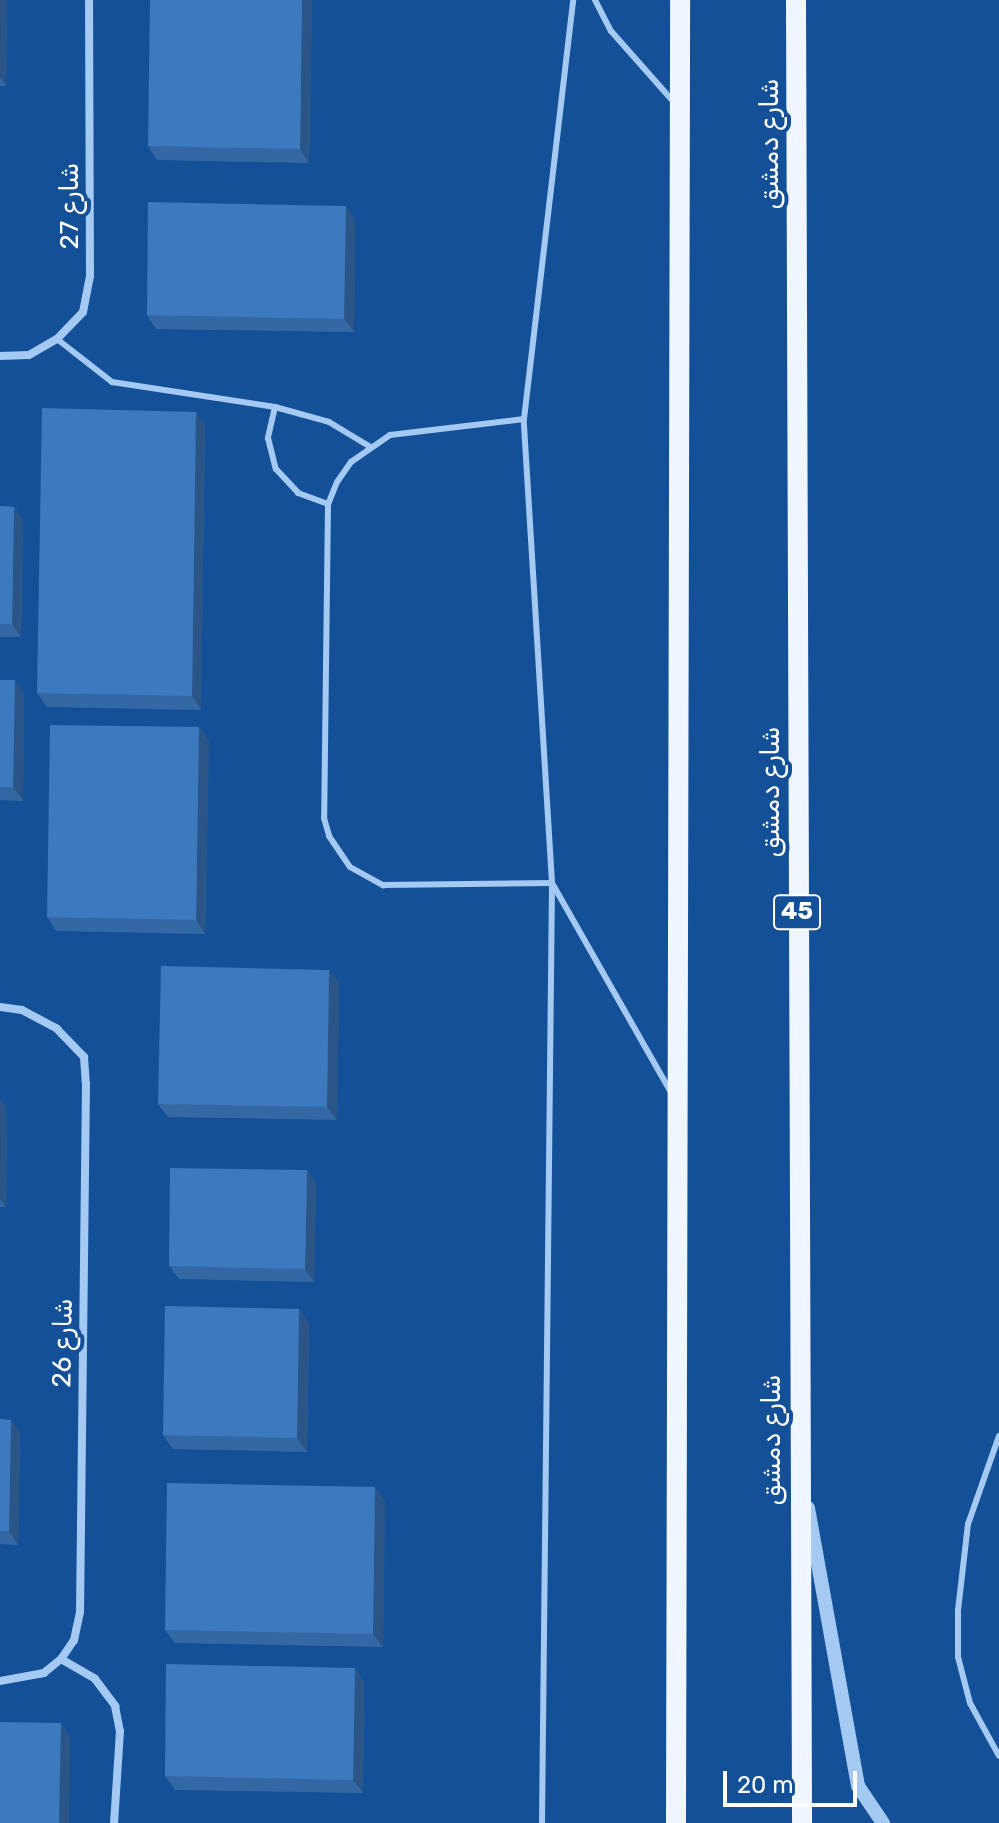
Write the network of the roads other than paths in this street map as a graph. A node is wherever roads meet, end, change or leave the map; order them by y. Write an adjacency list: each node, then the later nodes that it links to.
1 (89, 0): 7 (street, شارع 27)
2 (573, 0): 10 (lane)
3 (595, 0): 6 (lane)
4 (680, 0): 6 (main road)
5 (796, 0): 17 (main road, شارع دمشق / 45)
6 (680, 109): 15 (main road)
7 (57, 339): 8 (street, شارع 27); 9 (lane)
8 (0, 356)
9 (275, 407): 11 (lane); 12 (lane)
10 (524, 419): 11 (lane); 13 (lane)
11 (369, 446): 12 (lane)
12 (328, 504): 13 (lane)
13 (552, 883): 15 (lane); 22 (lane)
14 (0, 1007): 18 (street, شارع 26)
15 (678, 1104): 23 (main road)
16 (999, 1436): 20 (lane)
17 (798, 1450): 24 (main road, شارع دمشق / 45); 25 (street)
18 (61, 1659): 19 (street); 21 (street)
19 (0, 1681)
20 (999, 1756)
21 (114, 1823)
22 (542, 1823)
23 (676, 1823)
24 (802, 1823)
25 (883, 1823)

